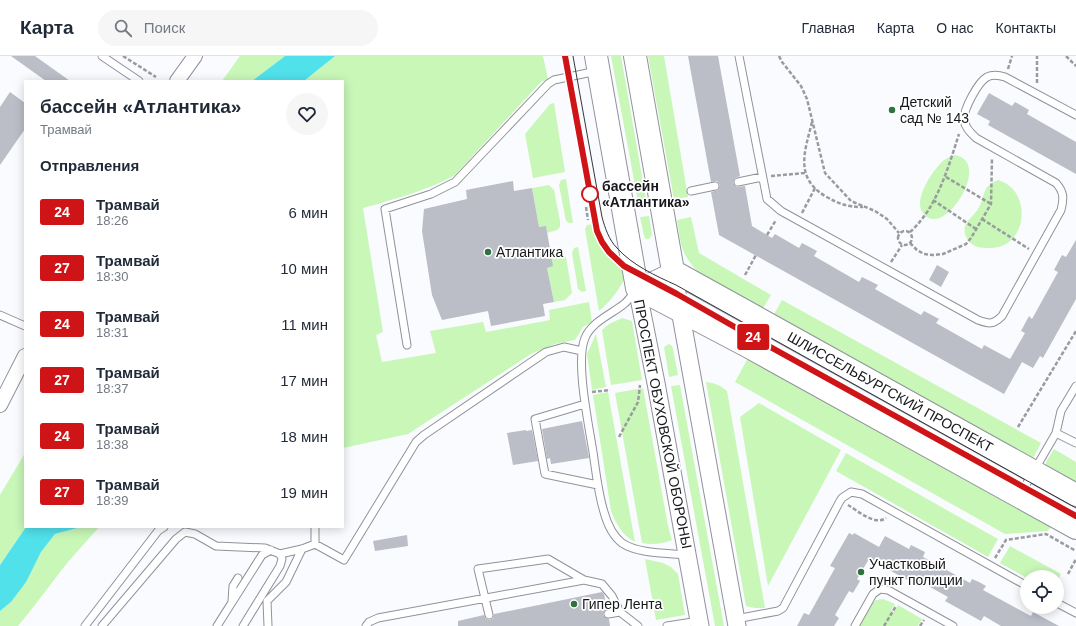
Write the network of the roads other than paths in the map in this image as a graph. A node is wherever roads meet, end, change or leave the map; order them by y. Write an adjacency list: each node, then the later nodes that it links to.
1 (102, 56): 6 (lane)
2 (195, 56): 7 (street)
3 (635, 56): 13 (main road)
4 (739, 56): 9 (lane)
5 (597, 64): 14 (main road, ПРОСПЕКТ ОБУХОВСКОЙ ОБОРОНЫ); 18 (lane)
6 (129, 78)
7 (178, 80)
8 (1076, 115): 9 (lane)
9 (762, 177): 10 (lane)
10 (738, 182)
11 (715, 186): 12 (lane)
12 (692, 191)
13 (673, 272): 14 (street); 15 (street); 26 (main road, ШЛИССЕЛЬБУРГСКИЙ ПРОСПЕКТ)
14 (637, 288): 15 (main road, ШЛИССЕЛЬБУРГСКИЙ ПРОСПЕКТ); 19 (lane); 39 (street, ПРОСПЕКТ ОБУХОВСКОЙ ОБОРОНЫ)
15 (680, 310): 29 (main road, ШЛИССЕЛЬБУРГСКИЙ ПРОСПЕКТ); 50 (street)
16 (0, 316): 17 (lane)
17 (24, 326)
18 (407, 345)
19 (582, 351): 23 (lane); 35 (lane)
20 (24, 358): 22 (street)
21 (1076, 386): 24 (lane)
22 (0, 404)
23 (585, 404): 27 (lane); 27 (lane)
24 (1056, 432): 25 (lane); 26 (lane)
25 (1076, 443)
26 (1034, 472): 28 (main road, ШЛИССЕЛЬБУРГСКИЙ ПРОСПЕКТ); 29 (lane)
27 (598, 485): 39 (lane)
28 (1076, 495)
29 (1020, 497): 33 (main road, ШЛИССЕЛЬБУРГСКИЙ ПРОСПЕКТ)
30 (162, 528): 53 (lane)
31 (185, 528): 34 (lane)
32 (315, 528): 35 (lane)
33 (1076, 528)
34 (195, 534): 37 (lane); 54 (lane)
35 (315, 544): 36 (lane)
36 (302, 549): 38 (lane); 52 (lane)
37 (271, 550): 38 (lane); 44 (lane)
38 (280, 554): 56 (lane)
39 (688, 555): 51 (street, ПРОСПЕКТ ОБУХОВСКОЙ ОБОРОНЫ)
40 (238, 578): 44 (lane)
41 (584, 580): 43 (lane); 43 (lane); 46 (lane)
42 (1020, 582): 50 (lane)
43 (485, 599): 48 (lane); 57 (lane)
44 (232, 602): 55 (lane)
45 (1064, 607): 47 (lane)
46 (620, 612): 49 (lane); 58 (lane)
47 (1076, 613)
48 (489, 614)
49 (608, 614)
50 (736, 622)
51 (699, 623): 59 (lane)
52 (266, 624)
53 (85, 626)
54 (102, 626)
55 (217, 626)
56 (243, 626)
57 (366, 626)
58 (638, 626)
59 (667, 626)
60 (855, 626): 61 (lane)
61 (953, 626)

